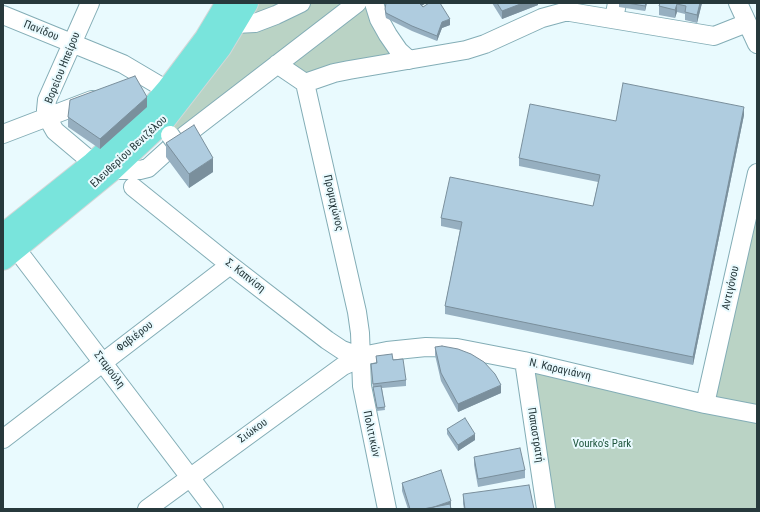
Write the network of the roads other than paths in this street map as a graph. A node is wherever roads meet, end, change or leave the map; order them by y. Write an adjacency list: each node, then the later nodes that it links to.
1 (90, 3): 13 (street, Βορείου Ηπείρου)
2 (227, 3): 20 (main road, Ελευθερίου Βενιζέλου)
3 (247, 3): 12 (main road, Ελευθερίου Βενιζέλου)
4 (301, 3): 12 (street)
5 (357, 3): 16 (street)
6 (374, 3): 15 (street)
7 (737, 3): 11 (street)
8 (555, 8): 9 (street); 15 (street)
9 (615, 11): 11 (street)
10 (3, 15): 13 (street, Πανίδου)
11 (747, 23): 14 (street)
12 (235, 24): 24 (main road, Ελευθερίου Βενιζέλου)
13 (72, 44): 17 (street, Πανίδου); 22 (street, Βορείου Ηπείρου)
14 (757, 44)
15 (408, 60): 18 (street)
16 (278, 64): 18 (street); 24 (street)
17 (147, 79): 19 (street); 20 (street, Πανίδου)
18 (305, 83): 29 (street, Προμαχώνος)
19 (125, 87)
20 (167, 90): 24 (main road, Ελευθερίου Βενιζέλου)
21 (104, 95): 22 (street)
22 (46, 117): 23 (street); 24 (street, Βορείου Ηπείρου)
23 (3, 134)
24 (102, 167): 27 (main road, Ελευθερίου Βενιζέλου)
25 (757, 173): 32 (street, Αντιγόνου)
26 (133, 187): 28 (street, Σ. Καπνίση)
27 (6, 241): 31 (street, Σταμούλη)
28 (230, 265): 29 (street, Σ. Καπνίση); 31 (street, Φαβιέρου)
29 (361, 358): 30 (street, Ν. Καραγιάννη); 35 (street, Σιώκου); 38 (street, Πολιτικών)
30 (524, 361): 32 (street, Ν. Καραγιάννη); 39 (street, Παπαστρατή)
31 (103, 362): 34 (street, Φαβιέρου); 35 (street, Σταμούλη)
32 (705, 404): 33 (street, Ν. Καραγιάννη)
33 (757, 414)
34 (3, 439)
35 (190, 477): 36 (street, Σιώκου); 37 (street, Σταμούλη)
36 (148, 509)
37 (214, 509)
38 (387, 509)
39 (546, 509)

